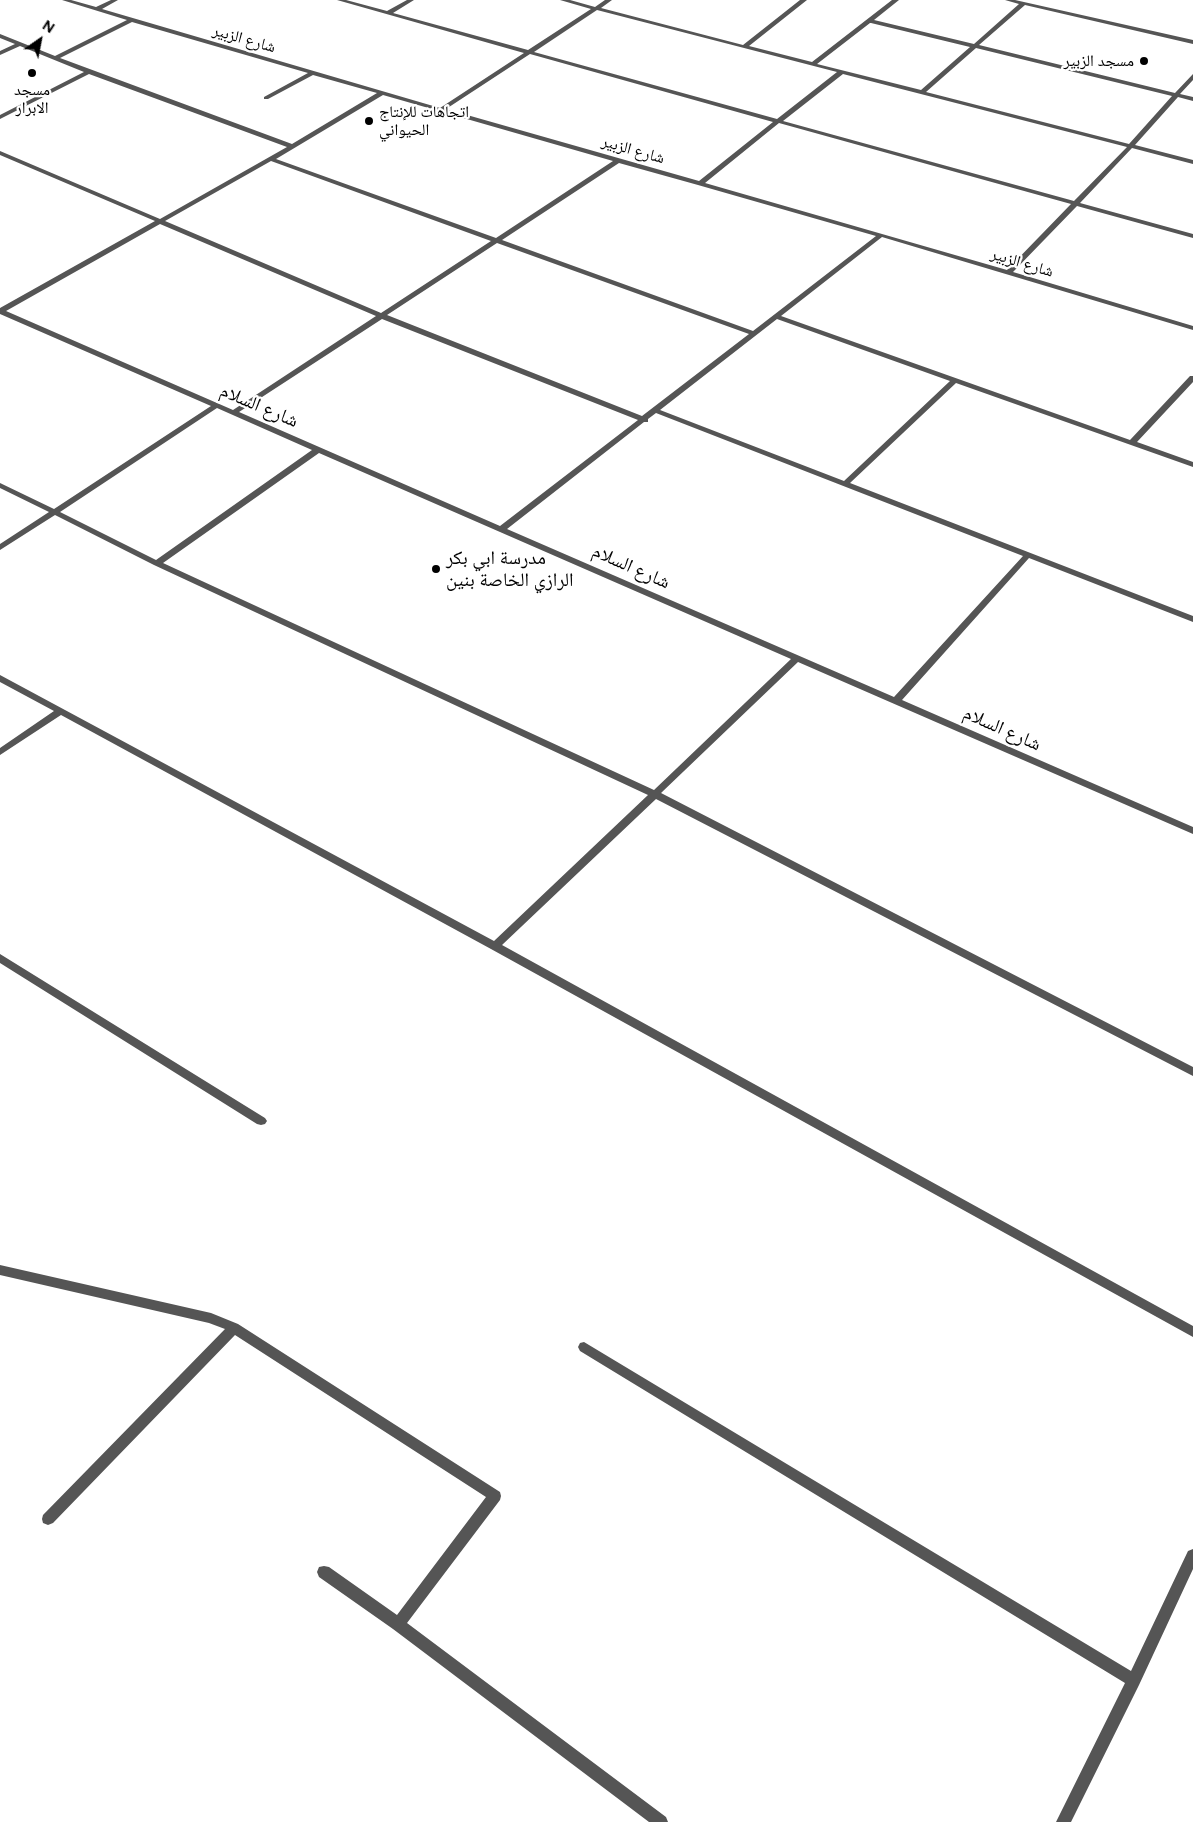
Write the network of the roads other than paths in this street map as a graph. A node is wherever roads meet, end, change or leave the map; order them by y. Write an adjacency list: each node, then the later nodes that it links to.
1 (65, 0): 12 (street, شارع الزبير)
2 (115, 0): 12 (street)
3 (340, 0): 13 (street)
4 (411, 0): 13 (street)
5 (563, 0): 11 (street)
6 (609, 0): 11 (street)
7 (804, 0): 19 (street)
8 (896, 0): 15 (street)
9 (1008, 0): 10 (street)
10 (1023, 4): 17 (street); 20 (street)
11 (597, 8): 19 (street); 22 (street)
12 (97, 9): 14 (street, شارع الزبير)
13 (388, 13): 22 (street)
14 (132, 20): 23 (street); 27 (street, شارع الزبير)
15 (870, 21): 20 (street); 24 (street)
16 (0, 36): 18 (street)
17 (1193, 42)
18 (19, 44): 21 (street); 23 (street)
19 (745, 46): 24 (street)
20 (973, 46): 29 (street); 31 (street)
21 (0, 53)
22 (530, 53): 34 (street); 36 (street)
23 (55, 58): 26 (street)
24 (812, 64): 25 (street)
25 (843, 71): 29 (street); 36 (street)
26 (89, 72): 35 (street); 37 (street)
27 (312, 73): 30 (street, شارع الزبير); 32 (street)
28 (1193, 76): 31 (street)
29 (922, 92): 38 (street)
30 (382, 93): 34 (street, شارع الزبير); 37 (street)
31 (1175, 95): 33 (street); 38 (street)
32 (266, 98)
33 (1193, 99)
34 (441, 110): 41 (street, شارع الزبير)
35 (0, 117)
36 (778, 120): 43 (street); 44 (street)
37 (291, 146): 40 (street)
38 (1130, 146): 42 (street); 44 (street)
39 (0, 154): 45 (street)
40 (271, 159): 45 (street); 48 (street)
41 (619, 160): 43 (street, شارع الزبير); 48 (street)
42 (1193, 162)
43 (700, 184): 46 (street, شارع الزبير)
44 (1073, 204): 47 (street); 49 (street)
45 (160, 220): 50 (street); 51 (street)
46 (881, 235): 49 (street, شارع الزبير); 52 (street)
47 (1193, 236)
48 (497, 241): 51 (street); 54 (street)
49 (1008, 273): 53 (street, شارع الزبير)
50 (0, 311): 57 (street, شارع السلام)
51 (382, 316): 59 (street); 60 (street)
52 (778, 317): 54 (street); 56 (street)
53 (1193, 328)
54 (755, 334): 58 (street)
55 (1193, 378): 61 (street)
56 (954, 381): 61 (street); 64 (street)
57 (217, 406): 59 (street, شارع السلام); 66 (street)
58 (657, 411): 60 (street); 64 (street)
59 (235, 412): 62 (street, شارع السلام)
60 (645, 420): 67 (street)
61 (1132, 443): 63 (street)
62 (319, 449): 67 (street, شارع السلام); 70 (street)
63 (1193, 465)
64 (846, 483): 69 (street)
65 (0, 485): 66 (street)
66 (56, 512): 68 (street); 70 (street)
67 (503, 528): 72 (street, شارع السلام)
68 (0, 548)
69 (1028, 555): 71 (street); 74 (street)
70 (156, 564): 77 (street)
71 (1193, 619)
72 (798, 658): 74 (street, شارع السلام); 77 (street)
73 (0, 678): 75 (street)
74 (896, 701): 78 (street, شارع السلام)
75 (60, 710): 76 (street); 79 (street)
76 (0, 752)
77 (655, 794): 79 (street); 81 (street)
78 (1193, 830)
79 (495, 946): 85 (street)
80 (0, 958): 82 (street)
81 (1193, 1072)
82 (261, 1121)
83 (0, 1270): 84 (street)
84 (234, 1328): 87 (street); 90 (street)
85 (1193, 1332)
86 (584, 1347): 91 (street)
87 (48, 1519)
88 (1193, 1556): 91 (street)
89 (324, 1572): 90 (street)
90 (398, 1624): 92 (street)
91 (1134, 1680): 93 (street)
92 (661, 1822)
93 (1063, 1822)

